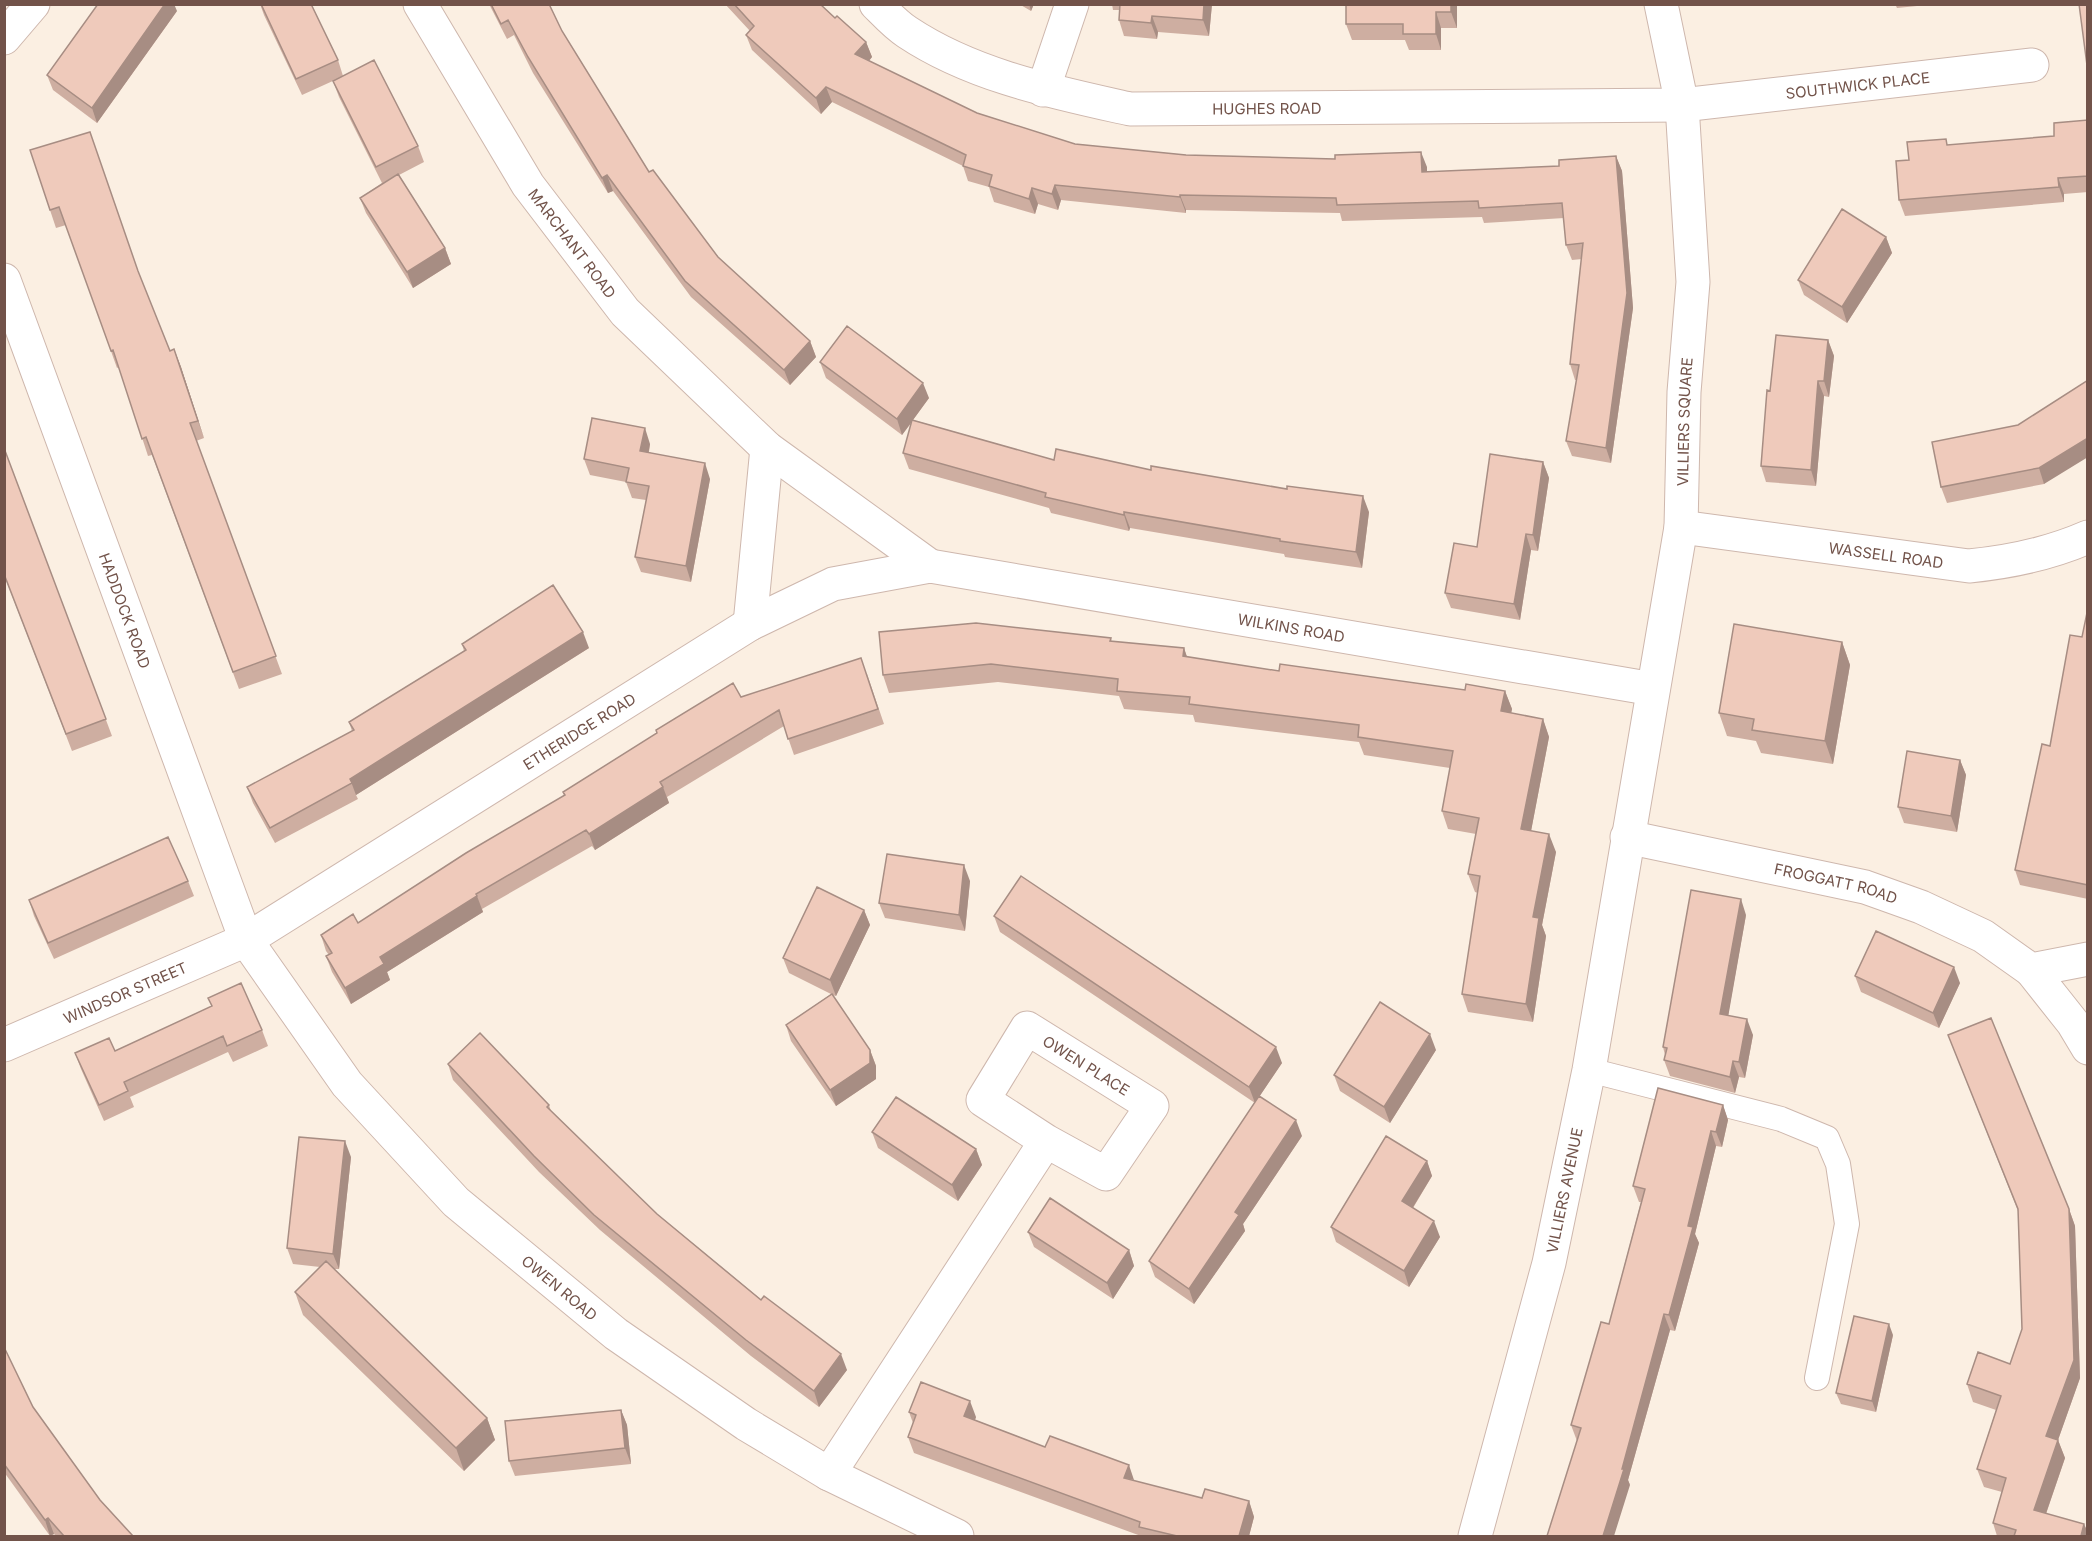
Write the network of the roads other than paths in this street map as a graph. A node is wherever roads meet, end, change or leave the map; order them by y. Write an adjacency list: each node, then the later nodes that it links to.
1 (33, 4): 6 (street)
2 (420, 4): 11 (street, MARCHANT ROAD)
3 (876, 4): 8 (street, HUGHES ROAD)
4 (1072, 4): 8 (street)
5 (1661, 4): 9 (street, VILLIERS SQUARE)
6 (4, 38)
7 (2032, 65): 9 (street, SOUTHWICK PLACE)
8 (1043, 90): 9 (street, HUGHES ROAD)
9 (1682, 105): 12 (street, VILLIERS SQUARE)
10 (4, 280): 18 (street, HADDOCK ROAD)
11 (766, 448): 14 (street, MARCHANT ROAD); 15 (street)
12 (1681, 527): 13 (street, WASSELL ROAD); 16 (street, VILLIERS SQUARE)
13 (2088, 537)
14 (930, 566): 15 (street, ETHERIDGE ROAD); 16 (street, WILKINS ROAD)
15 (750, 624): 18 (street, ETHERIDGE ROAD)
16 (1653, 689): 17 (street, VILLIERS SQUARE)
17 (1627, 837): 20 (street, FROGGATT ROAD); 23 (street, VILLIERS AVENUE)
18 (246, 940): 21 (street, WINDSOR STREET); 26 (street, OWEN ROAD)
19 (2088, 959): 20 (street)
20 (2031, 970): 22 (street, FROGGATT ROAD)
21 (4, 1045)
22 (2088, 1048)
23 (1589, 1070): 25 (lane); 28 (street, VILLIERS AVENUE)
24 (1046, 1141): 24 (street, OWEN PLACE); 26 (street)
25 (1817, 1378)
26 (829, 1474): 27 (street, OWEN ROAD)
27 (957, 1536)
28 (1475, 1536)

